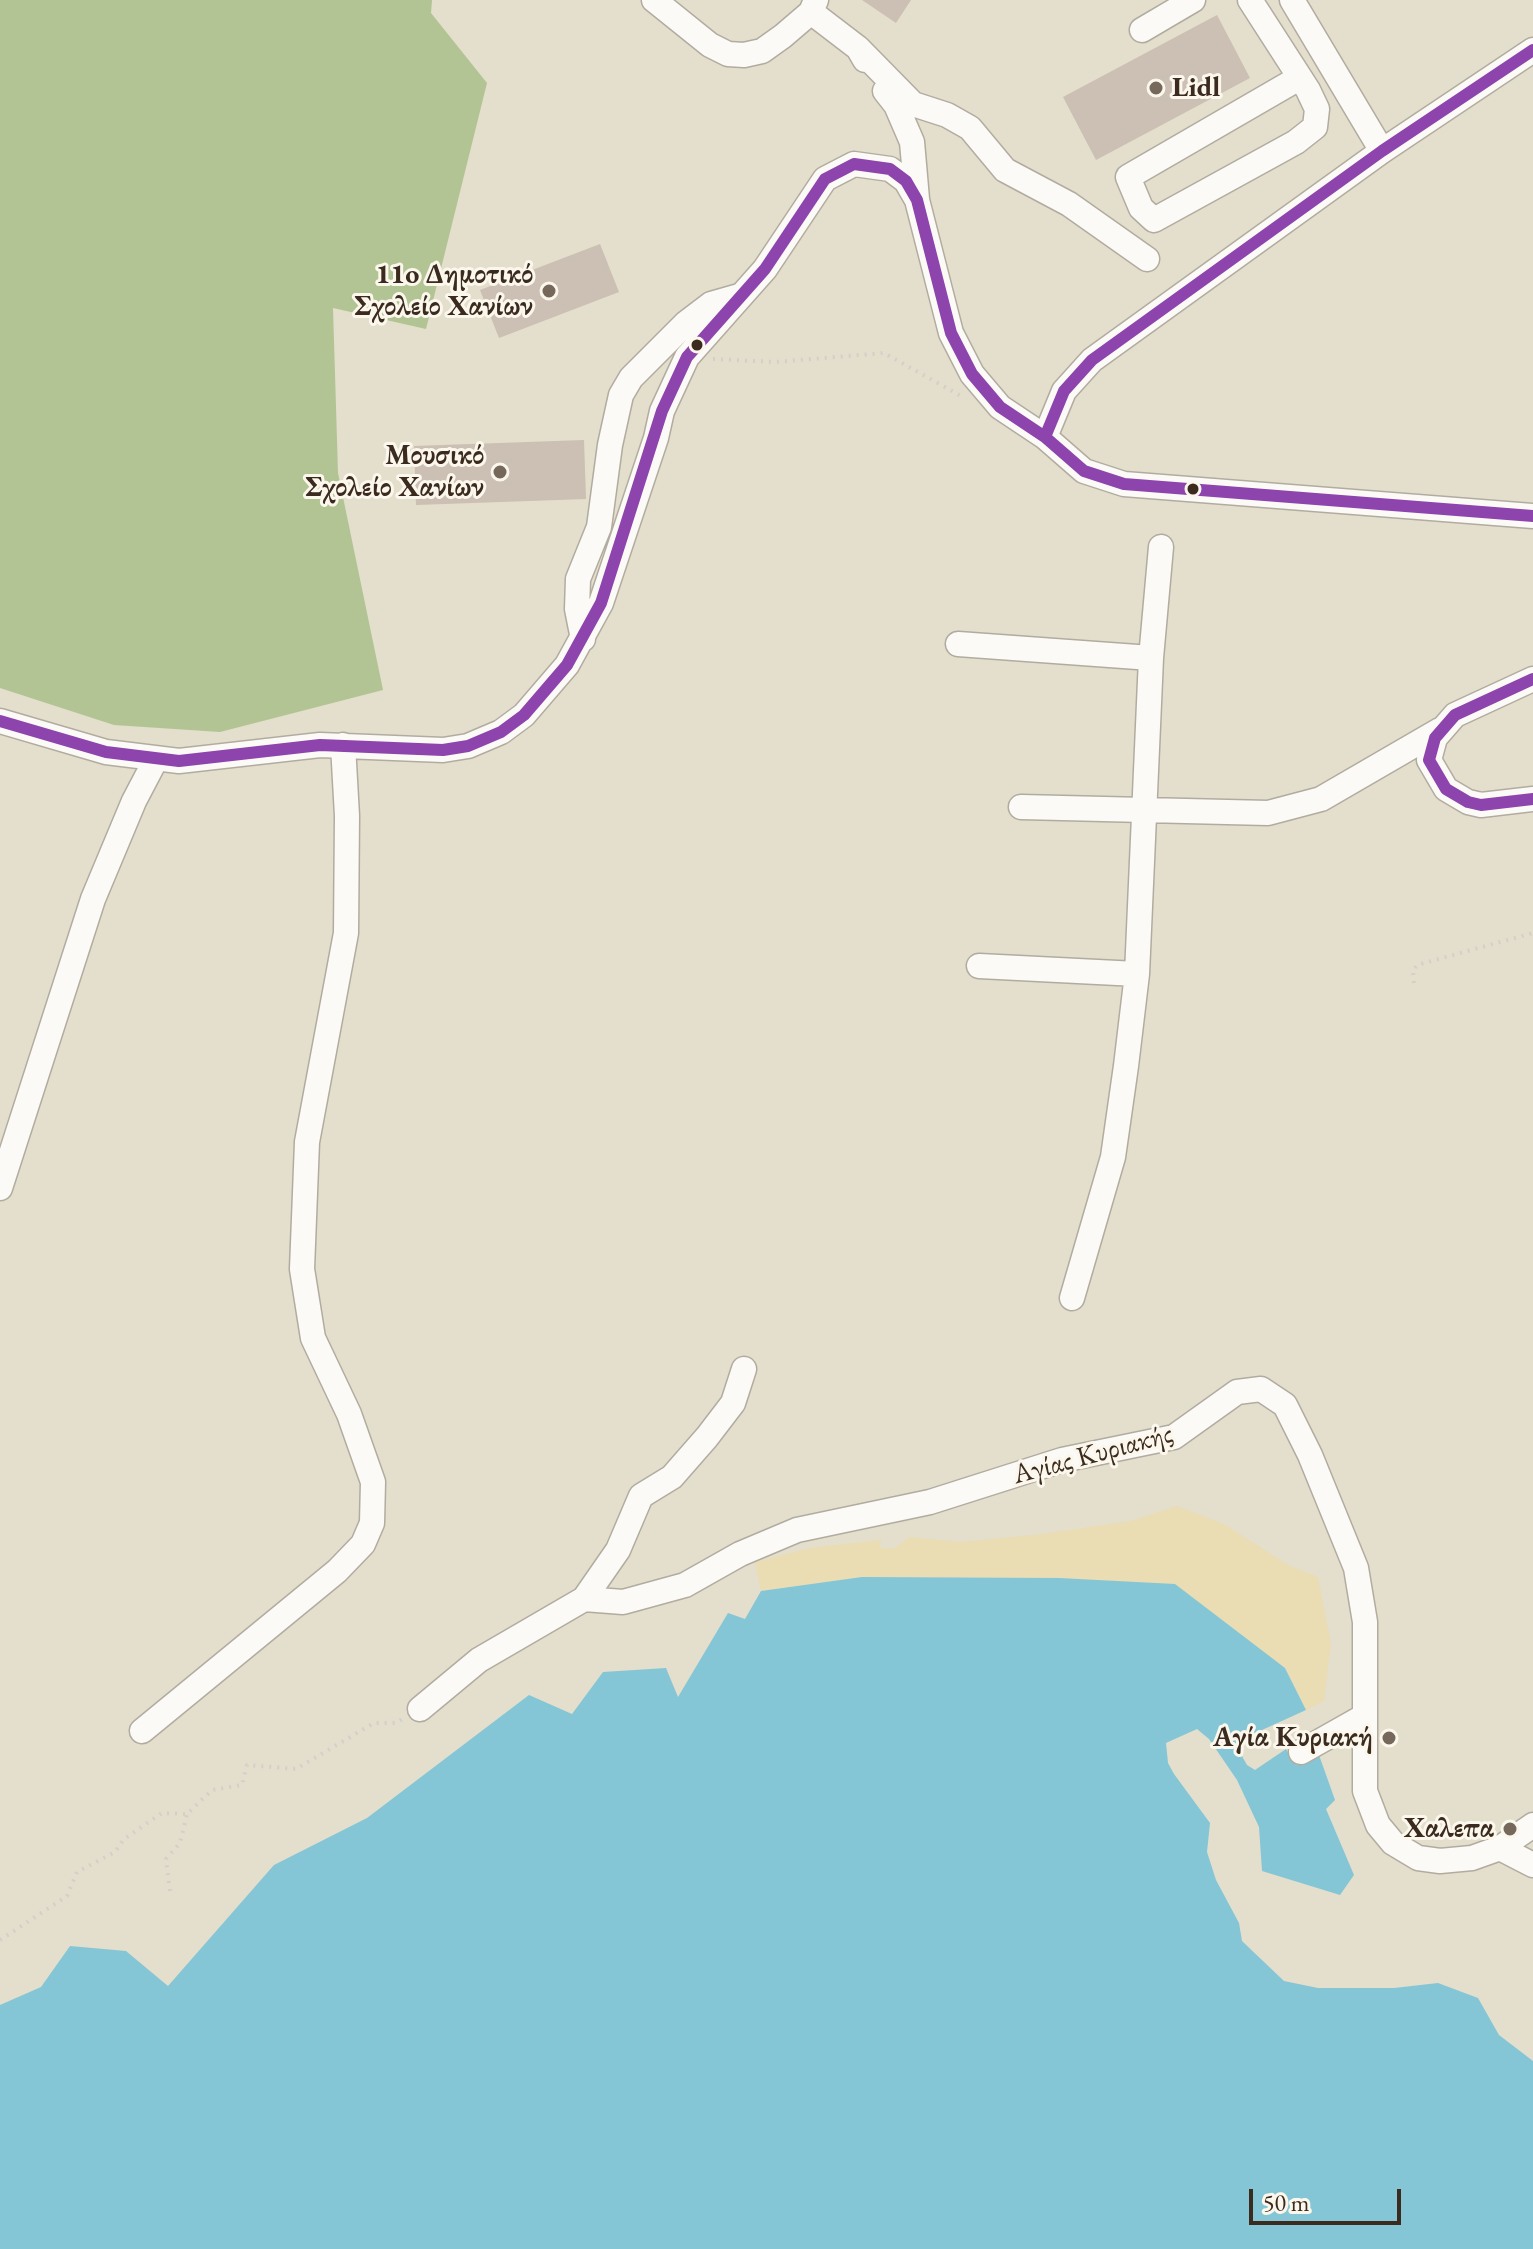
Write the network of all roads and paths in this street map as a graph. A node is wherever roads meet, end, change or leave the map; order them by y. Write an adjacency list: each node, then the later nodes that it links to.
1 (654, 0): 5 (street)
2 (1193, 0): 6 (street)
3 (1250, 0): 10 (street)
4 (1292, 0): 9 (street)
5 (814, 6): 7 (street)
6 (1142, 30)
7 (858, 48): 12 (street); 13 (street)
8 (1533, 50): 11 (street)
9 (1338, 73): 10 (street); 11 (street)
10 (1304, 84): 10 (street)
11 (1382, 151): 17 (street)
12 (917, 200): 14 (street); 17 (street)
13 (1147, 259)
14 (739, 296): 15 (street); 20 (street)
15 (687, 357): 16 (path); 20 (street)
16 (966, 399)
17 (1045, 437): 18 (street)
18 (1533, 516)
19 (1161, 547): 22 (street)
20 (583, 639): 26 (street)
21 (958, 644): 22 (street)
22 (1151, 658): 30 (street)
23 (1533, 679): 25 (street)
24 (0, 721): 27 (street)
25 (1440, 730): 28 (street); 30 (street)
26 (343, 745): 27 (street); 41 (street)
27 (155, 761): 35 (street)
28 (1533, 799)
29 (1021, 807): 30 (street)
30 (1143, 808): 33 (street)
31 (1533, 933): 34 (path)
32 (979, 966): 33 (street)
33 (1137, 974): 36 (street)
34 (1414, 983)
35 (0, 1188)
36 (1072, 1298)
37 (744, 1369): 38 (street)
38 (584, 1599): 39 (street); 40 (street, Αγίας Κυριακής)
39 (420, 1709): 43 (path)
40 (1363, 1717): 42 (street); 45 (street, Αγίας Κυριακής)
41 (142, 1731)
42 (1301, 1752)
43 (187, 1814): 47 (path); 48 (path)
44 (1533, 1825): 45 (street, Αγίας Κυριακής)
45 (1500, 1848): 46 (street)
46 (1533, 1865)
47 (170, 1891)
48 (0, 1940)

